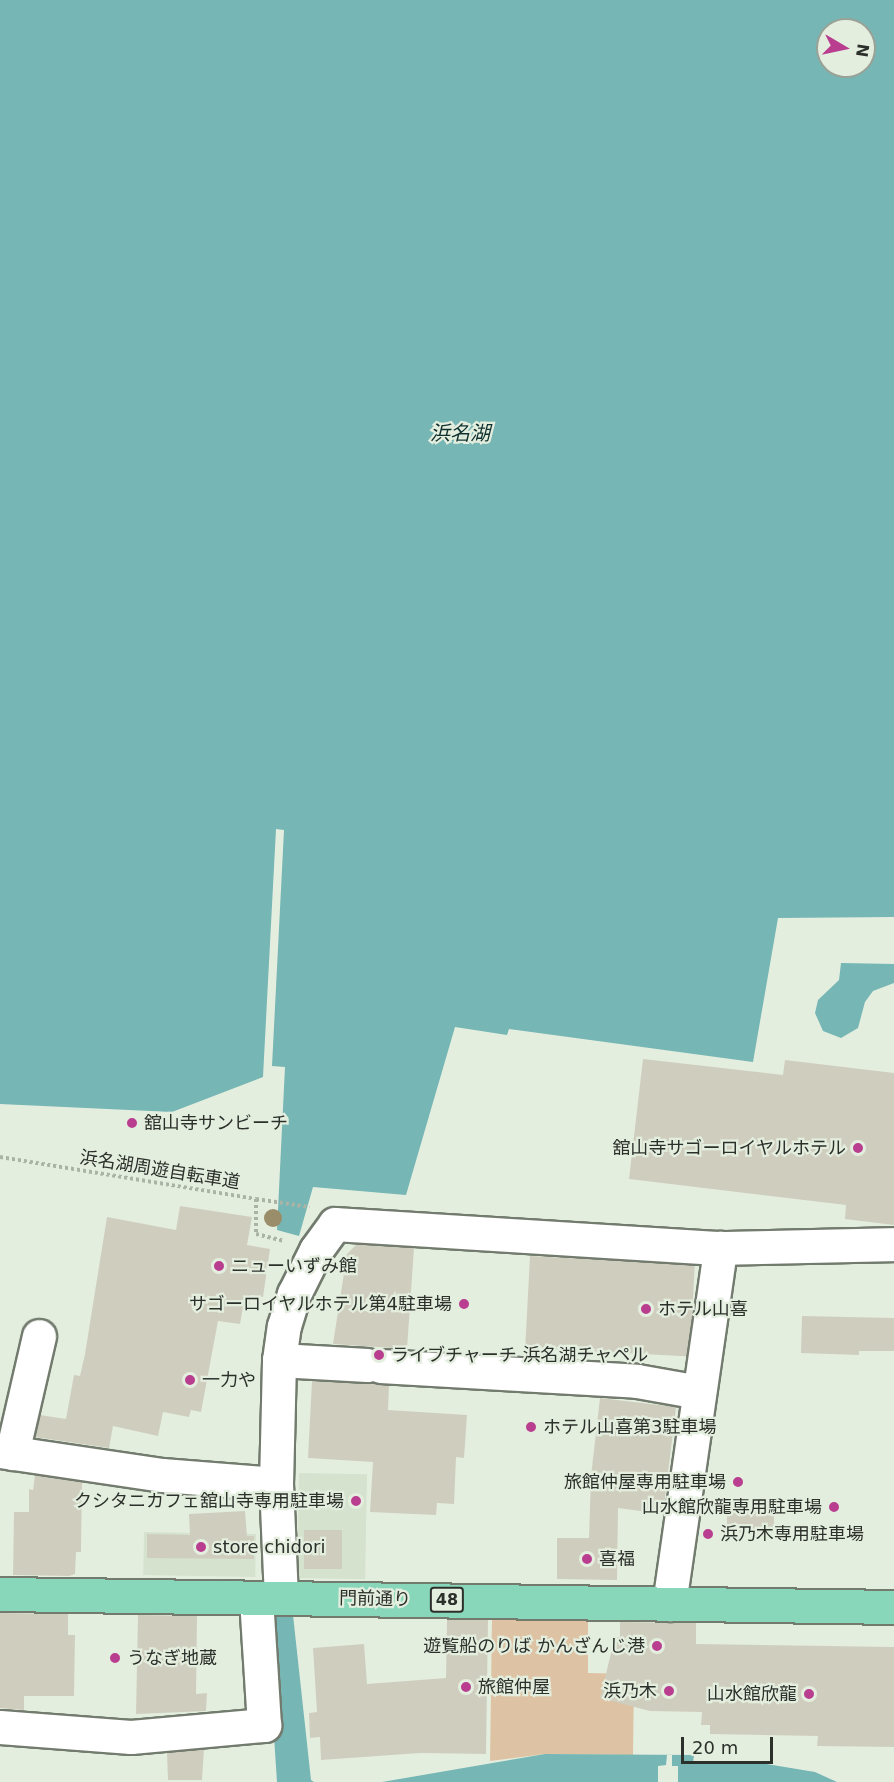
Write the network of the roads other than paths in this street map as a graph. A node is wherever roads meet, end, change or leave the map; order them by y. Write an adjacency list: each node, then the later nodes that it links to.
1 (894, 1244): 2 (street)
2 (720, 1248): 4 (street); 5 (street)
3 (39, 1336): 6 (street)
4 (279, 1360): 5 (street); 7 (street)
5 (699, 1392): 10 (street)
6 (6, 1452): 7 (street)
7 (276, 1484): 9 (street)
8 (0, 1594): 9 (main road, 門前通り / 48)
9 (268, 1598): 10 (main road, 門前通り / 48); 12 (street)
10 (669, 1604): 11 (main road, 門前通り / 48)
11 (894, 1607)
12 (0, 1727)

